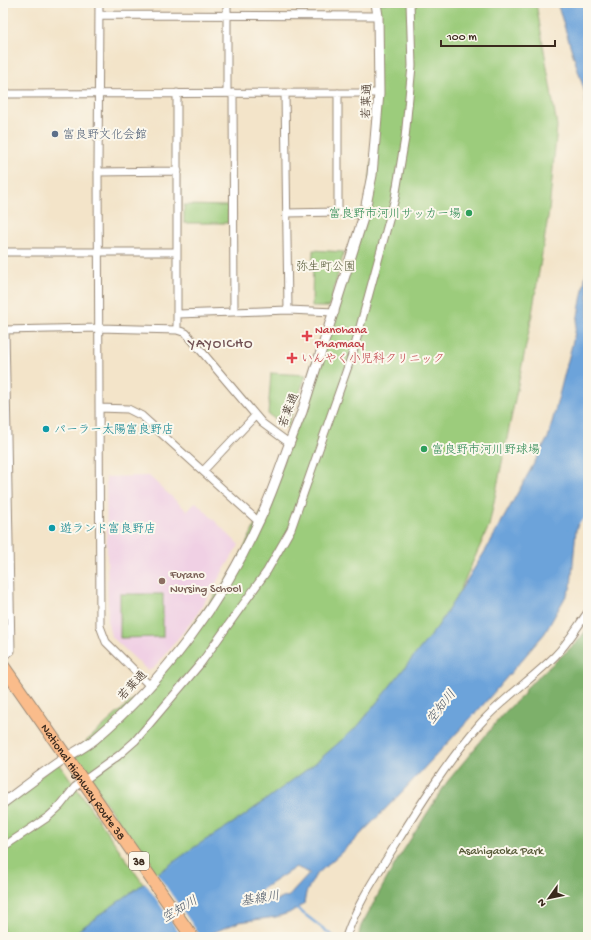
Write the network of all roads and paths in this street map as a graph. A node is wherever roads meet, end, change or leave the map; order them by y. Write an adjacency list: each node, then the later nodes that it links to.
1 (99, 3): 5 (street)
2 (227, 3): 6 (street)
3 (376, 3): 7 (street, 若葉通)
4 (410, 3): 40 (street)
5 (99, 15): 6 (street); 9 (street)
6 (227, 15): 7 (street); 8 (street)
7 (378, 16): 13 (street, 若葉通)
8 (230, 92): 10 (street); 11 (street); 24 (street)
9 (99, 93): 10 (street); 14 (street); 16 (street)
10 (177, 93): 15 (street)
11 (285, 93): 12 (street); 18 (street)
12 (338, 93): 13 (street); 17 (street)
13 (379, 93): 19 (street, 若葉通)
14 (3, 94)
15 (178, 171): 16 (street); 22 (street)
16 (98, 172): 20 (street)
17 (338, 212): 18 (street); 19 (street)
18 (287, 213): 23 (street)
19 (364, 215): 25 (street, 若葉通)
20 (99, 251): 21 (street); 22 (street); 27 (street)
21 (3, 252)
22 (177, 252): 26 (street)
23 (288, 310): 24 (street); 25 (street)
24 (234, 312): 26 (street)
25 (334, 312): 32 (street, 若葉通)
26 (178, 314): 29 (street)
27 (99, 328): 28 (street); 29 (street); 30 (street)
28 (4, 330): 36 (street)
29 (178, 330): 31 (street)
30 (100, 408): 33 (street); 38 (street)
31 (255, 416): 32 (street); 33 (street)
32 (289, 443): 34 (street, 若葉通)
33 (204, 470): 34 (street)
34 (259, 522): 38 (street, 若葉通)
35 (588, 612): 43 (street)
36 (3, 656)
37 (3, 666): 39 (highway, National Highway Route 38 / 38)
38 (149, 685): 39 (street, 若葉通)
39 (66, 758): 40 (highway, National Highway Route 38 / 38); 41 (street, 若葉通)
40 (84, 784): 42 (street); 44 (highway, National Highway Route 38 / 38)
41 (3, 803)
42 (3, 847)
43 (348, 936)
44 (192, 937)

